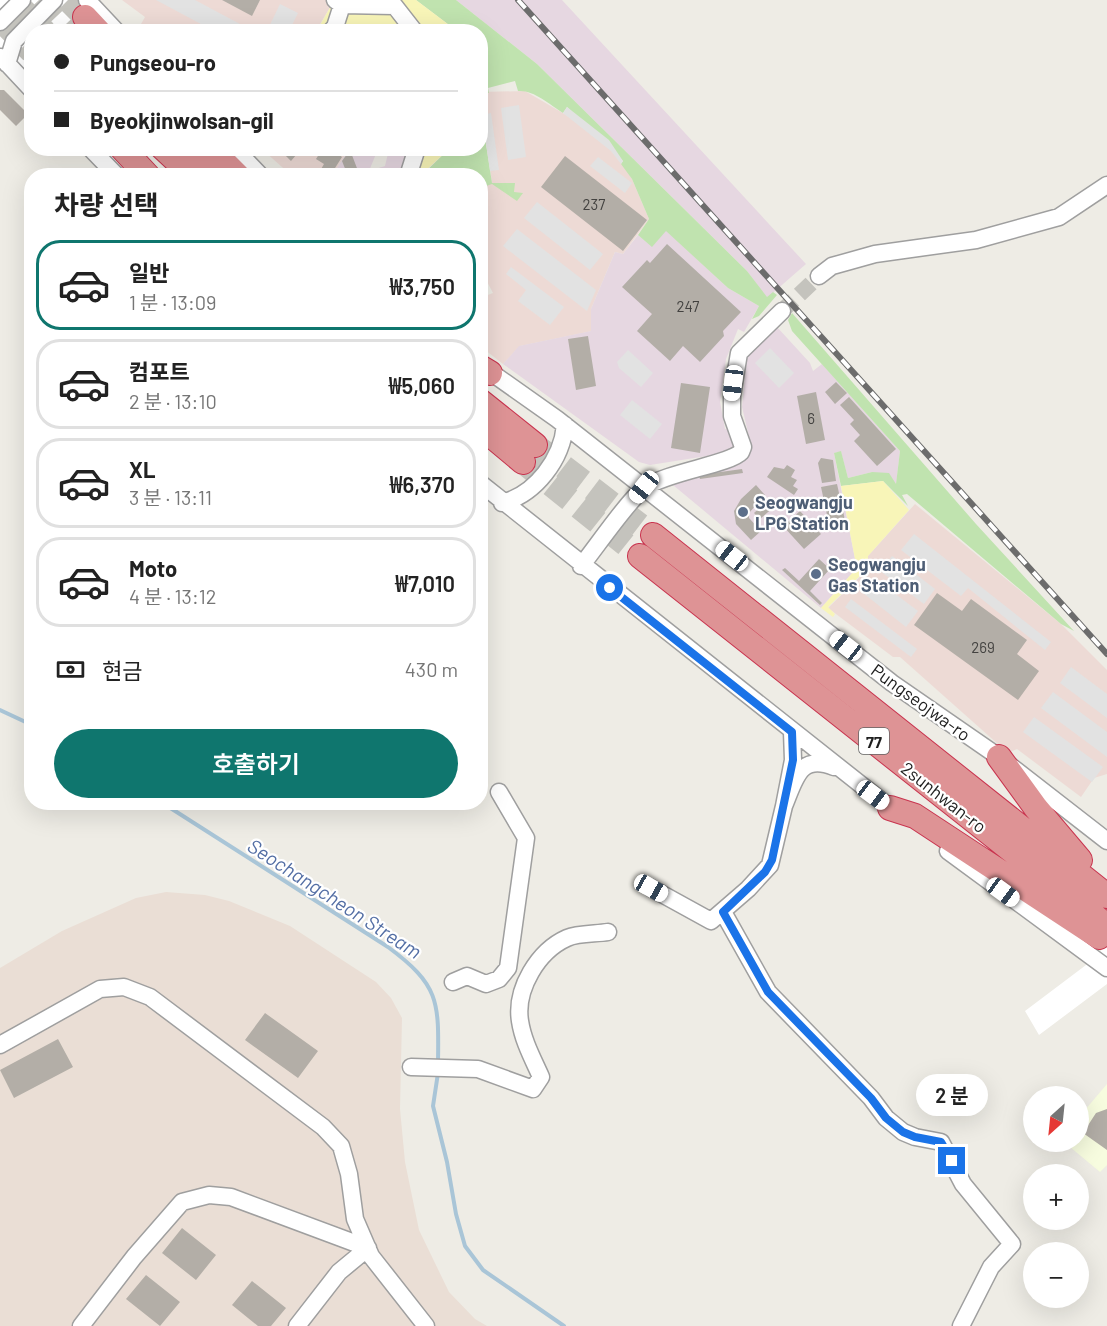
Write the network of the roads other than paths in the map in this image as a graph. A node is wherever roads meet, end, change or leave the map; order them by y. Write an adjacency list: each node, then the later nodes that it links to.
1 (22, 0): 6 (street)
2 (54, 0): 7 (street)
3 (338, 2): 4 (street); 9 (street)
4 (392, 3): 10 (street)
5 (91, 16): 8 (street)
6 (0, 22)
7 (31, 24)
8 (104, 24)
9 (335, 24)
10 (409, 24)
11 (24, 31): 12 (street)
12 (3, 60): 13 (street)
13 (24, 82)
14 (98, 156): 20 (street)
15 (129, 156): 21 (highway)
16 (172, 156): 22 (highway)
17 (195, 156): 23 (highway)
18 (218, 156): 24 (highway)
19 (242, 156): 25 (street)
20 (109, 168)
21 (141, 168)
22 (184, 168)
23 (207, 168)
24 (230, 168)
25 (253, 168)
26 (1107, 185): 27 (street)
27 (819, 276)
28 (782, 311): 33 (street)
29 (488, 371): 31 (street, Pungseojwa-ro)
30 (488, 409): 32 (highway)
31 (565, 425): 33 (street, Pungseojwa-ro); 35 (street)
32 (488, 430)
33 (644, 487): 38 (street); 40 (street, Pungseojwa-ro)
34 (488, 490): 35 (street)
35 (502, 502): 38 (street)
36 (653, 535): 48 (highway, 2sunhwan-ro / 77)
37 (640, 556): 50 (highway, 2sunhwan-ro / 77)
38 (581, 566): 39 (street)
39 (792, 732): 41 (street); 43 (street)
40 (999, 757): 45 (street, Pungseojwa-ro); 46 (highway)
41 (839, 769): 43 (street); 44 (street)
42 (499, 792): 54 (street)
43 (784, 806): 49 (street)
44 (891, 808): 52 (highway); 53 (street)
45 (1107, 841)
46 (1107, 887)
47 (651, 888): 49 (street)
48 (1107, 896)
49 (723, 912): 61 (street)
50 (1107, 926)
51 (608, 932): 56 (street)
52 (1107, 942)
53 (1107, 968)
54 (453, 982)
55 (0, 1045): 57 (street)
56 (416, 1067)
57 (368, 1248): 58 (street); 59 (street); 60 (street)
58 (81, 1326)
59 (297, 1326)
60 (426, 1326)
61 (961, 1326)

